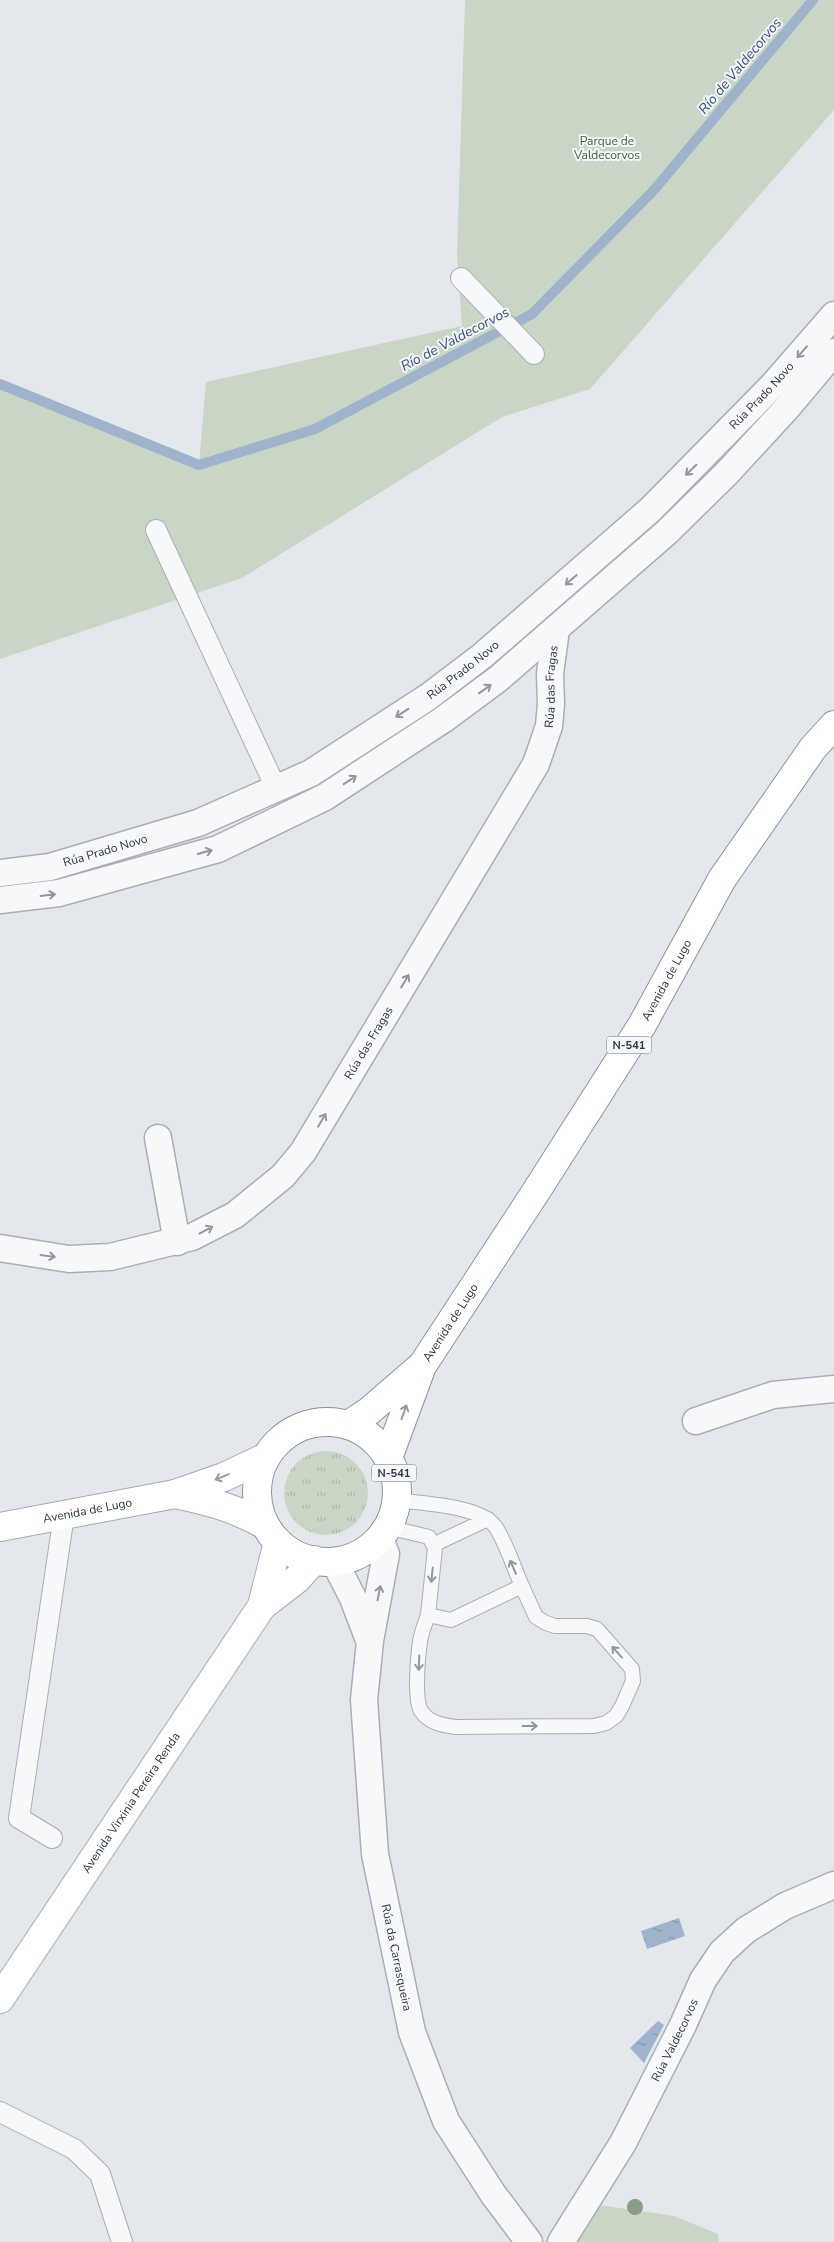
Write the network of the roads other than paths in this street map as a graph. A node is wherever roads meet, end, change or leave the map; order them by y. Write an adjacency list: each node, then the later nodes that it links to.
1 (461, 278): 4 (street)
2 (834, 315): 8 (street, Rúa Prado Novo, one-way to 8)
3 (834, 352): 6 (street, Rúa Prado Novo)
4 (534, 354)
5 (156, 530): 8 (street)
6 (556, 629): 10 (street, Rúa Prado Novo, one-way to 6); 12 (street, Rúa das Fragas, one-way to 6)
7 (834, 725): 14 (main road, Avenida de Lugo / N-541)
8 (276, 788): 9 (street, Rúa Prado Novo)
9 (0, 873)
10 (0, 900)
11 (158, 1138): 12 (street)
12 (177, 1242): 13 (street, Rúa das Fragas, one-way to 12)
13 (0, 1248)
14 (422, 1366): 17 (main road, Avenida de Lugo / N-541); 19 (main road, Avenida de Lugo / N-541, one-way to 14)
15 (834, 1389): 16 (street)
16 (696, 1421)
17 (348, 1425): 18 (main road, N-541); 19 (main road, N-541)
18 (266, 1457): 20 (main road, Avenida de Lugo, one-way to 20); 26 (main road, N-541)
19 (388, 1458): 21 (main road, N-541)
20 (175, 1494): 22 (main road, Avenida de Lugo); 26 (main road, Avenida de Lugo)
21 (396, 1500): 23 (lane); 25 (main road, N-541)
22 (64, 1516): 24 (main road, Avenida de Lugo); 33 (street)
23 (488, 1519): 27 (lane); 29 (lane, one-way to 23)
24 (0, 1527)
25 (384, 1532): 27 (lane); 28 (main road); 32 (street, Rúa da Carrasqueira, one-way to 25)
26 (272, 1533): 28 (main road); 30 (main road, Avenida Virxinia Pereira Renda)
27 (435, 1544): 31 (lane, one-way to 31)
28 (324, 1561): 30 (main road, Avenida Virxinia Pereira Renda); 32 (street, Rúa da Carrasqueira)
29 (522, 1586): 31 (lane); 31 (lane, one-way to 29)
30 (262, 1606): 35 (main road, Avenida Virxinia Pereira Renda)
31 (428, 1616)
32 (370, 1641): 38 (street, Rúa da Carrasqueira)
33 (52, 1838)
34 (834, 1885): 39 (street, Rúa Valdecorvos)
35 (0, 1999)
36 (0, 2112): 37 (street)
37 (122, 2242)
38 (529, 2242)
39 (561, 2242)

